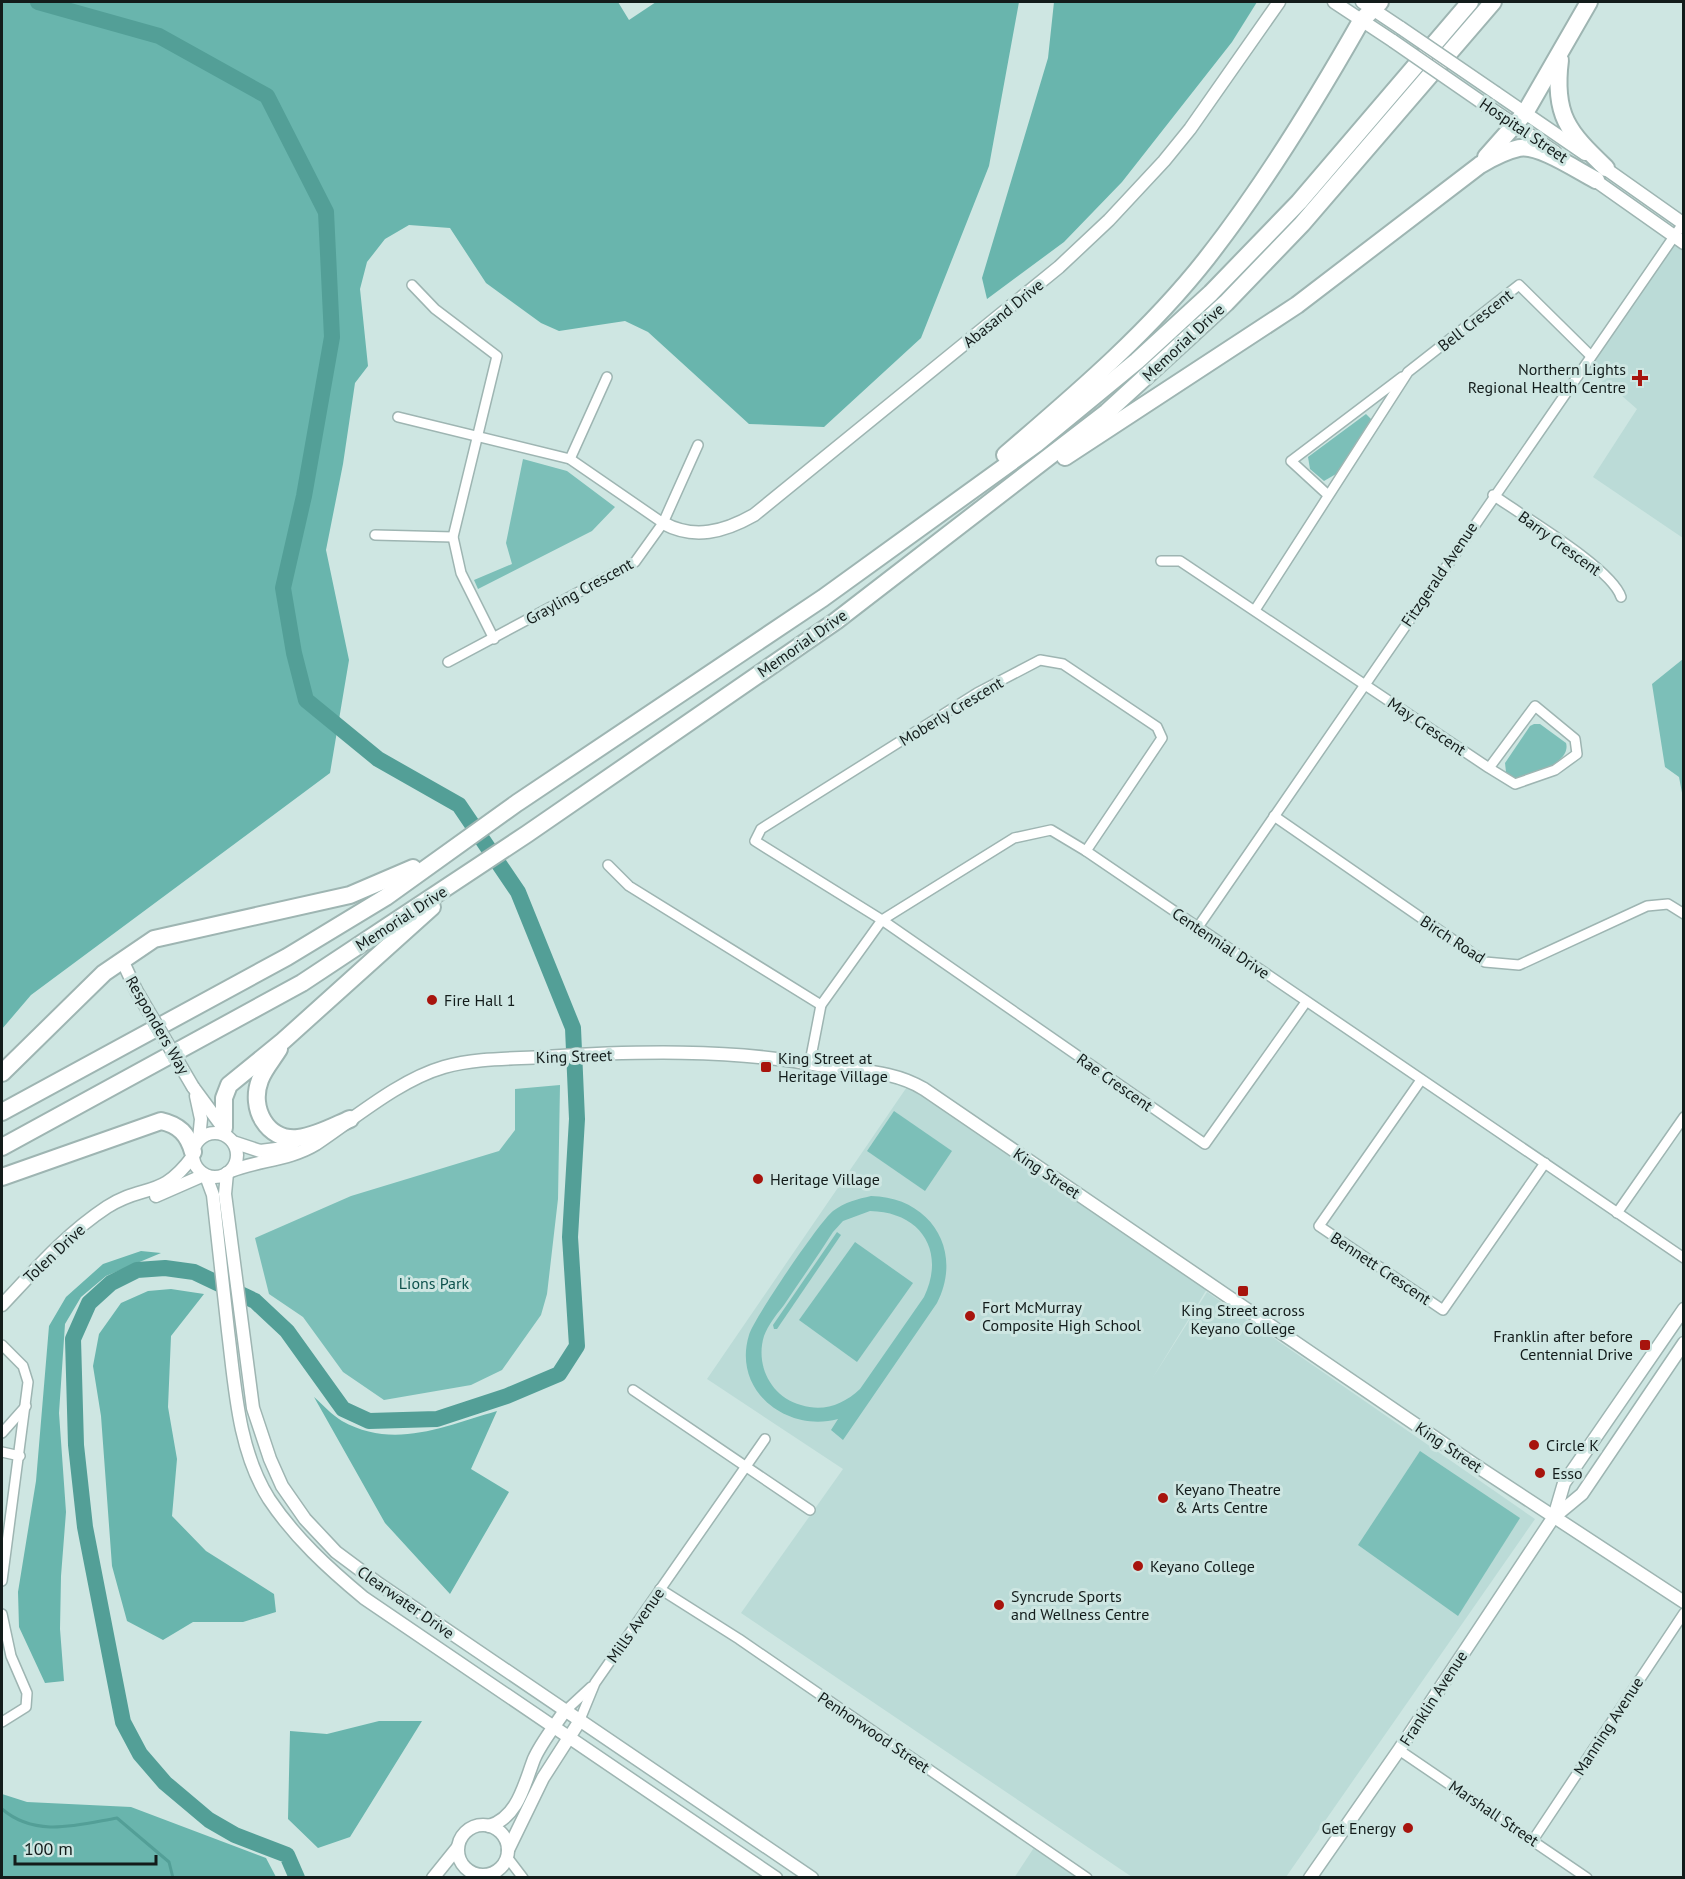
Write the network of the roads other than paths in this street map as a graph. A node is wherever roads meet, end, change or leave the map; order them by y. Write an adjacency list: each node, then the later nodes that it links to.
1 (1279, 2): 23 (main road, Abasand Drive)
2 (1334, 2): 6 (main road)
3 (1470, 2): 25 (highway, Memorial Drive)
4 (1493, 2): 24 (highway, Memorial Drive)
5 (1589, 2): 7 (highway)
6 (1369, 8): 8 (main road, Hospital Street, bridge); 8 (main road, Hospital Street, bridge); 25 (highway)
7 (1561, 52): 8 (highway); 10 (highway)
8 (1520, 118): 9 (highway); 10 (main road, Hospital Street)
9 (1480, 165): 10 (highway); 24 (highway)
10 (1601, 174): 11 (main road, Hospital Street); 12 (main road, Hospital Street)
11 (1683, 223): 12 (street, Fitzgerald Avenue)
12 (1678, 240): 14 (street, Fitzgerald Avenue)
13 (412, 285): 18 (street)
14 (1591, 356): 15 (street, Bell Crescent); 22 (street, Fitzgerald Avenue)
15 (1408, 372): 21 (street, Bell Crescent); 21 (street, Bell Crescent)
16 (607, 377): 20 (street)
17 (398, 417): 18 (street)
18 (478, 436): 20 (street); 27 (street)
19 (698, 445): 23 (street, Grayling Crescent)
20 (570, 459): 23 (street)
21 (1329, 495): 30 (street, Bell Crescent)
22 (1493, 495): 29 (street, Barry Crescent); 33 (street, Fitzgerald Avenue)
23 (663, 523): 31 (street, Grayling Crescent)
24 (954, 530): 39 (highway, Memorial Drive)
25 (914, 532): 37 (highway, Memorial Drive)
26 (375, 535): 27 (street)
27 (453, 537): 31 (street)
28 (1161, 561): 30 (street)
29 (1621, 597)
30 (1255, 610): 33 (street)
31 (494, 639): 32 (street, Grayling Crescent)
32 (448, 662)
33 (1364, 684): 34 (street, May Crescent); 35 (street, Fitzgerald Avenue)
34 (1489, 768): 34 (street, May Crescent)
35 (1274, 816): 40 (street, Birch Road); 42 (street, Fitzgerald Avenue)
36 (1086, 850): 41 (street, Centennial Drive); 41 (street, Moberly Crescent); 42 (street, Centennial Drive)
37 (447, 852): 43 (highway); 51 (highway, Memorial Drive)
38 (608, 865): 45 (street)
39 (467, 875): 46 (highway); 56 (highway, Memorial Drive)
40 (1683, 914)
41 (882, 920): 44 (street, Rae Crescent); 45 (street, Centennial Drive)
42 (1198, 927): 44 (street, Centennial Drive)
43 (123, 963): 48 (highway); 50 (main road, Responders Way, bridge)
44 (1306, 1002): 49 (street, Centennial Drive)
45 (821, 1005): 47 (street, Centennial Drive)
46 (283, 1041): 53 (highway); 55 (highway)
47 (810, 1062): 53 (main road, King Street); 78 (main road, King Street)
48 (2, 1073)
49 (1421, 1080): 58 (street, Centennial Drive); 58 (street, Bennett Crescent)
50 (193, 1086): 55 (main road, Responders Way); 57 (main road, Responders Way)
51 (2, 1112)
52 (1683, 1117): 64 (street)
53 (350, 1119): 54 (main road, King Street)
54 (329, 1133): 55 (main road, King Street); 59 (main road, King Street)
55 (229, 1136): 57 (main road); 59 (main road)
56 (2, 1147)
57 (195, 1149): 60 (main road); 61 (highway); 63 (main road, Tolen Drive)
58 (1545, 1163): 64 (street, Centennial Drive)
59 (229, 1172): 60 (main road); 62 (main road, Clearwater Drive)
60 (205, 1176): 62 (main road, Clearwater Drive); 63 (main road, Tolen Drive)
61 (2, 1177)
62 (219, 1194): 85 (main road, Clearwater Drive); 88 (main road, Clearwater Drive)
63 (111, 1205): 66 (main road, Tolen Drive)
64 (1617, 1213): 65 (street, Centennial Drive)
65 (1683, 1258)
66 (2, 1305)
67 (1683, 1310): 78 (main road, Franklin Avenue)
68 (1683, 1343): 78 (main road, Franklin Avenue)
69 (2, 1346): 71 (street)
70 (633, 1390): 76 (street)
71 (27, 1405): 72 (street); 75 (street)
72 (2, 1433)
73 (765, 1439): 76 (street, Mills Avenue)
74 (2, 1452): 75 (street)
75 (20, 1456): 79 (street)
76 (747, 1468): 77 (street); 80 (street, Mills Avenue)
77 (810, 1510)
78 (1553, 1518): 81 (main road, King Street); 90 (main road, Franklin Avenue)
79 (2, 1581)
80 (660, 1589): 84 (street, Mills Avenue); 103 (street, Penhorwood Street)
81 (1683, 1602)
82 (1683, 1613): 92 (street, Manning Avenue)
83 (2, 1614): 86 (street)
84 (595, 1683): 85 (street, Mills Avenue); 87 (street, Mills Avenue)
85 (564, 1712): 87 (main road, Clearwater Drive); 88 (main road)
86 (2, 1722)
87 (579, 1722): 89 (main road); 102 (main road, Clearwater Drive)
88 (553, 1728): 89 (main road, Clearwater Drive); 91 (main road)
89 (568, 1738): 94 (main road); 101 (main road, Clearwater Drive)
90 (1399, 1750): 92 (street, Marshall Street); 104 (main road, Franklin Avenue)
91 (489, 1826): 93 (main road); 94 (main road)
92 (1533, 1840): 96 (street, Marshall Street)
93 (458, 1847): 95 (main road); 98 (main road)
94 (508, 1853): 97 (main road); 100 (street)
95 (473, 1874): 97 (main road); 99 (main road)
96 (1572, 1874): 105 (street, Marshall Street)
97 (492, 1876)
98 (434, 1878)
99 (458, 1878)
100 (523, 1878)
101 (776, 1878)
102 (812, 1878)
103 (1087, 1878)
104 (1310, 1878)
105 (1587, 1878)

